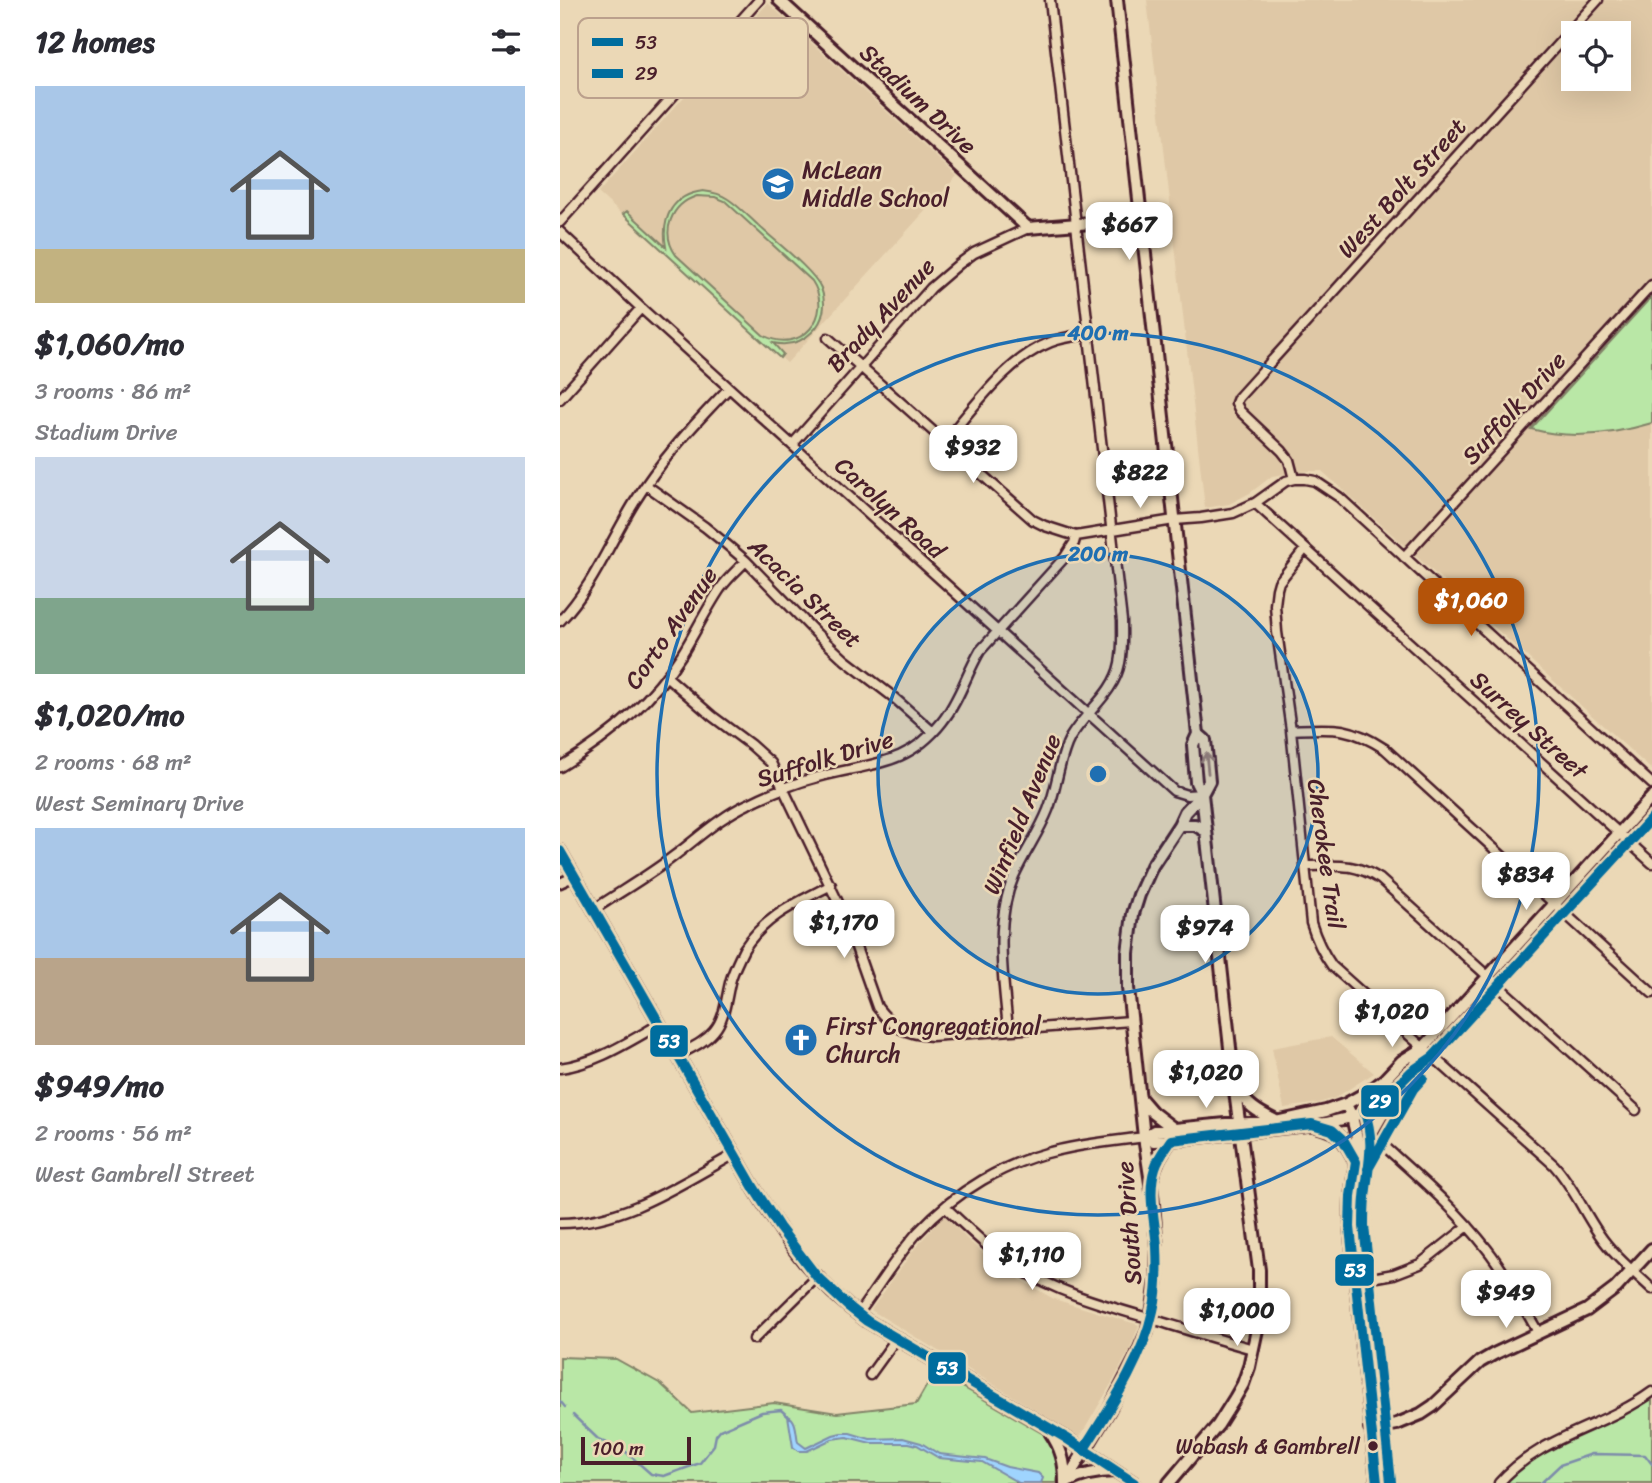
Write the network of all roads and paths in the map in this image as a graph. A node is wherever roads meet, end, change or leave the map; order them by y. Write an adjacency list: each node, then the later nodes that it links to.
1 (759, 0): 6 (street)
2 (779, 0): 7 (street, Stadium Drive)
3 (1050, 0): 12 (street, Winfield Avenue)
4 (1116, 0): 10 (street)
5 (1598, 0): 24 (street, West Bolt Street)
6 (743, 18)
7 (799, 18)
8 (808, 27): 13 (street, Stadium Drive)
9 (671, 98): 11 (street)
10 (1141, 219): 12 (street, Brady Avenue); 27 (street)
11 (560, 222)
12 (1076, 225): 13 (street, Brady Avenue); 17 (street, Winfield Avenue)
13 (1028, 228): 19 (street, Brady Avenue)
14 (560, 232): 16 (street, Carolyn Road)
15 (1652, 285): 31 (street, Suffolk Drive)
16 (641, 308): 20 (street, Carolyn Road); 21 (street)
17 (1088, 334): 22 (street); 28 (street, Winfield Avenue)
18 (828, 338): 19 (street)
19 (861, 367): 22 (street); 23 (street, Brady Avenue)
20 (729, 388): 23 (street, Carolyn Road); 25 (street)
21 (560, 398)
22 (945, 441): 29 (street)
23 (792, 445): 34 (street, Carolyn Road)
24 (1294, 479): 26 (street); 31 (street)
25 (646, 485): 32 (street, Acacia Street); 33 (street)
26 (1255, 503): 27 (street); 30 (street, Surrey Street)
27 (1174, 520): 28 (street); 42 (street)
28 (1110, 529): 29 (street); 36 (street, Winfield Avenue)
29 (1076, 536): 34 (street, Suffolk Drive)
30 (1305, 549): 37 (street, Cherokee Trail); 46 (street, Surrey Street)
31 (1404, 558): 40 (street)
32 (746, 561): 35 (street, Corto Avenue); 38 (street, Acacia Street)
33 (560, 621)
34 (997, 632): 36 (street, Carolyn Road); 38 (street, Suffolk Drive)
35 (666, 676): 39 (street, Corto Avenue); 41 (street)
36 (1088, 715): 42 (street, Carolyn Road); 59 (street, Winfield Avenue)
37 (1291, 730): 49 (street, Cherokee Trail); 53 (street)
38 (933, 732): 41 (street, Suffolk Drive)
39 (560, 767)
40 (1652, 784)
41 (783, 788): 52 (street); 54 (street, Suffolk Drive)
42 (1202, 794): 44 (street, South Drive); 45 (street)
43 (1652, 797): 46 (street)
44 (1179, 825): 45 (street); 57 (street, South Drive)
45 (1206, 831): 64 (street)
46 (1619, 833): 48 (street, Surrey Street); 53 (street)
47 (560, 851): 50 (street)
48 (1652, 863)
49 (1305, 866): 55 (street); 60 (street, Cherokee Trail)
50 (575, 876): 51 (street); 54 (street)
51 (560, 883)
52 (831, 885): 59 (street); 61 (street)
53 (1554, 905): 55 (street); 56 (street)
54 (593, 909): 58 (street)
55 (1488, 978): 60 (street); 67 (street)
56 (1652, 993)
57 (1131, 1021): 59 (street); 65 (street, South Drive)
58 (660, 1024): 61 (street); 62 (street)
59 (1008, 1030)
60 (1423, 1048): 63 (street); 66 (street); 82 (street, Cherokee Trail)
61 (678, 1055): 75 (street)
62 (560, 1068)
63 (1402, 1081): 68 (street); 73 (street)
64 (1234, 1084): 69 (street); 71 (street)
65 (1140, 1098): 72 (street); 74 (street, South Drive)
66 (1346, 1104): 68 (street); 69 (street)
67 (1636, 1110)
68 (1352, 1117): 70 (street); 76 (street)
69 (1276, 1122): 71 (street)
70 (1312, 1124): 71 (street); 76 (street)
71 (1241, 1127): 72 (street); 91 (street)
72 (1173, 1134): 74 (street); 77 (street)
73 (1371, 1134): 76 (street); 80 (street)
74 (1144, 1137): 77 (street, South Drive); 78 (street)
75 (735, 1154): 79 (street); 83 (street)
76 (1356, 1162): 84 (street)
77 (1151, 1183): 87 (street, South Drive)
78 (945, 1207): 86 (street); 87 (street)
79 (560, 1223)
80 (1468, 1226): 84 (street); 88 (street)
81 (1652, 1249): 82 (street)
82 (1633, 1271): 85 (street, Cherokee Trail); 88 (street)
83 (817, 1277): 86 (street); 89 (street)
84 (1356, 1281): 95 (street)
85 (1652, 1289)
86 (858, 1314): 90 (street)
87 (1151, 1319): 91 (street); 96 (street, South Drive)
88 (1538, 1332): 95 (street)
89 (754, 1339)
90 (896, 1339): 92 (street); 94 (street)
91 (1253, 1349): 100 (street)
92 (870, 1375)
93 (1652, 1392): 102 (street)
94 (1046, 1426): 96 (street); 98 (street)
95 (1370, 1429): 101 (street)
96 (1084, 1449): 97 (street); 98 (street, South Drive)
97 (1117, 1471): 98 (street); 99 (street)
98 (1065, 1483)
99 (1134, 1483)
100 (1168, 1483)
101 (1377, 1483)
102 (1499, 1483)

